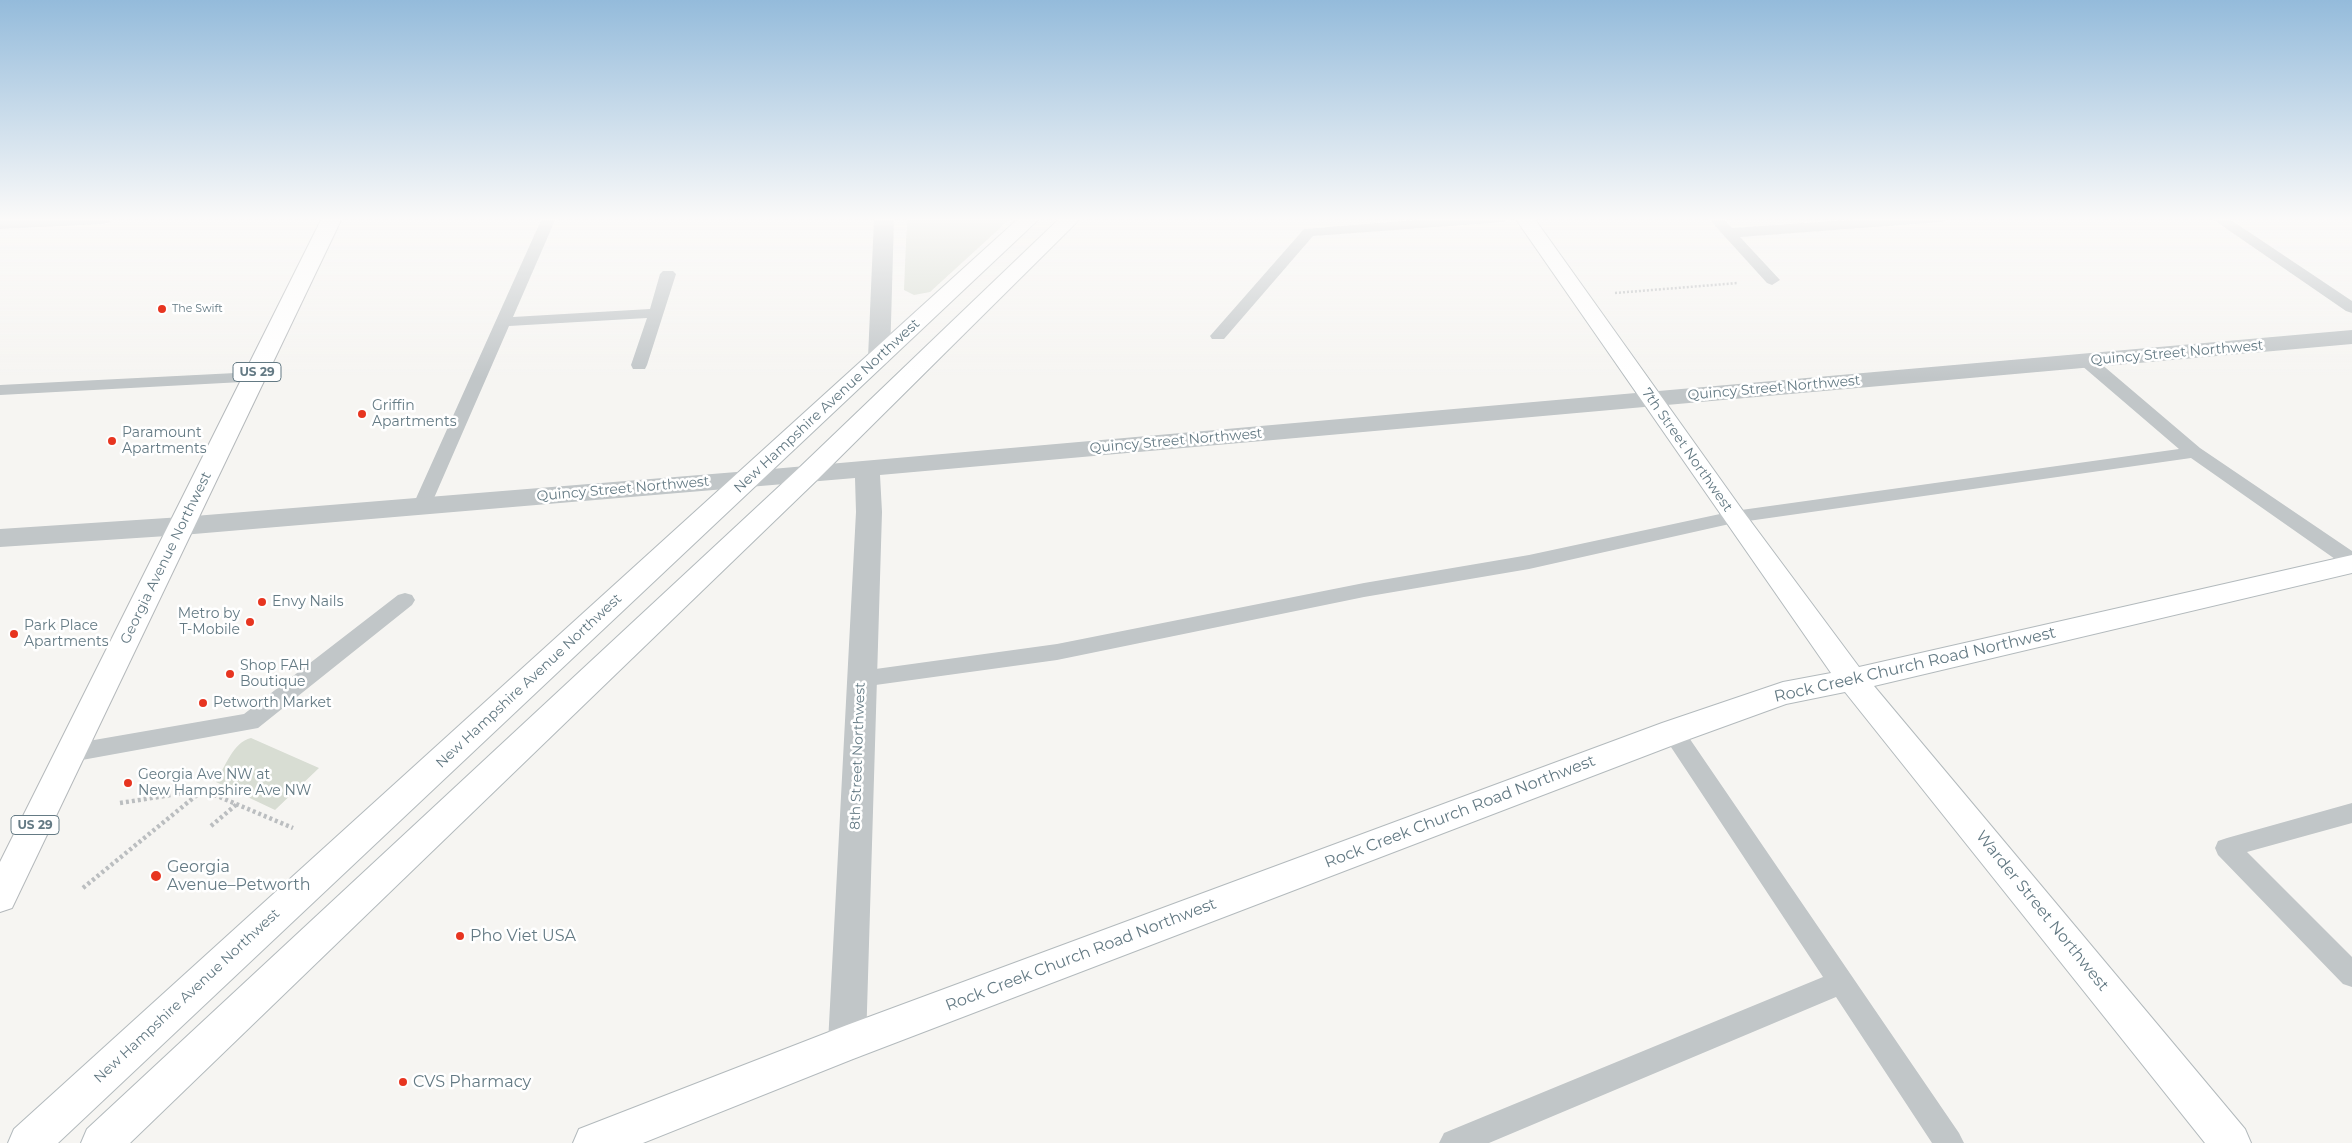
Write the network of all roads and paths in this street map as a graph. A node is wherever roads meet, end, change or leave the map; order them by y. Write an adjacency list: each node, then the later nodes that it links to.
1 (306, 271): 21 (main road, Georgia Avenue Northwest / US 29)
2 (526, 271): 15 (lane)
3 (882, 271): 18 (street)
4 (973, 271): 18 (main road, New Hampshire Avenue Northwest)
5 (1017, 271): 26 (main road)
6 (1275, 271): 16 (lane)
7 (1561, 271): 23 (main road, 7th Street Northwest)
8 (1764, 271): 11 (lane)
9 (2297, 271): 13 (lane)
10 (668, 274): 14 (lane)
11 (1772, 280): 12 (path)
12 (1614, 293)
13 (2352, 308)
14 (657, 313): 15 (lane); 20 (lane)
15 (504, 322): 28 (lane)
16 (1218, 336)
17 (2352, 337): 19 (street, Quincy Street Northwest)
18 (879, 358): 27 (main road, New Hampshire Avenue Northwest)
19 (2087, 361): 23 (street, Quincy Street Northwest); 24 (lane)
20 (640, 365)
21 (255, 377): 22 (lane); 30 (main road, Georgia Avenue Northwest / US 29)
22 (0, 390)
23 (1651, 399): 25 (street, Quincy Street Northwest); 29 (main road, 7th Street Northwest)
24 (2194, 452): 29 (lane); 32 (lane)
25 (867, 468): 26 (street, Quincy Street Northwest); 34 (street, 8th Street Northwest)
26 (809, 473): 27 (street, Quincy Street Northwest); 50 (main road)
27 (749, 479): 28 (street, Quincy Street Northwest); 49 (main road, New Hampshire Avenue Northwest)
28 (422, 505): 30 (street, Quincy Street Northwest)
29 (1734, 517): 34 (lane); 35 (main road, 7th Street Northwest)
30 (182, 526): 31 (street, Quincy Street Northwest); 37 (main road, Georgia Avenue Northwest / US 29)
31 (0, 538)
32 (2352, 563): 35 (main road, Rock Creek Church Road Northwest)
33 (405, 600): 37 (lane)
34 (861, 679): 48 (street, 8th Street Northwest)
35 (1852, 680): 36 (main road, Rock Creek Church Road Northwest); 54 (main road, Warder Street Northwest)
36 (1673, 732): 47 (lane); 48 (main road, Rock Creek Church Road Northwest)
37 (71, 753): 45 (main road, Georgia Avenue Northwest / US 29)
38 (203, 790): 39 (path); 40 (path); 44 (path)
39 (120, 803)
40 (238, 804): 42 (path); 43 (path)
41 (2352, 813): 46 (lane)
42 (211, 826)
43 (293, 828)
44 (83, 888)
45 (0, 897)
46 (2352, 975)
47 (1842, 982): 52 (lane); 53 (lane)
48 (847, 1043): 51 (main road, Rock Creek Church Road Northwest)
49 (28, 1143)
50 (101, 1143)
51 (593, 1143)
52 (1454, 1143)
53 (1949, 1143)
54 (2231, 1143)

